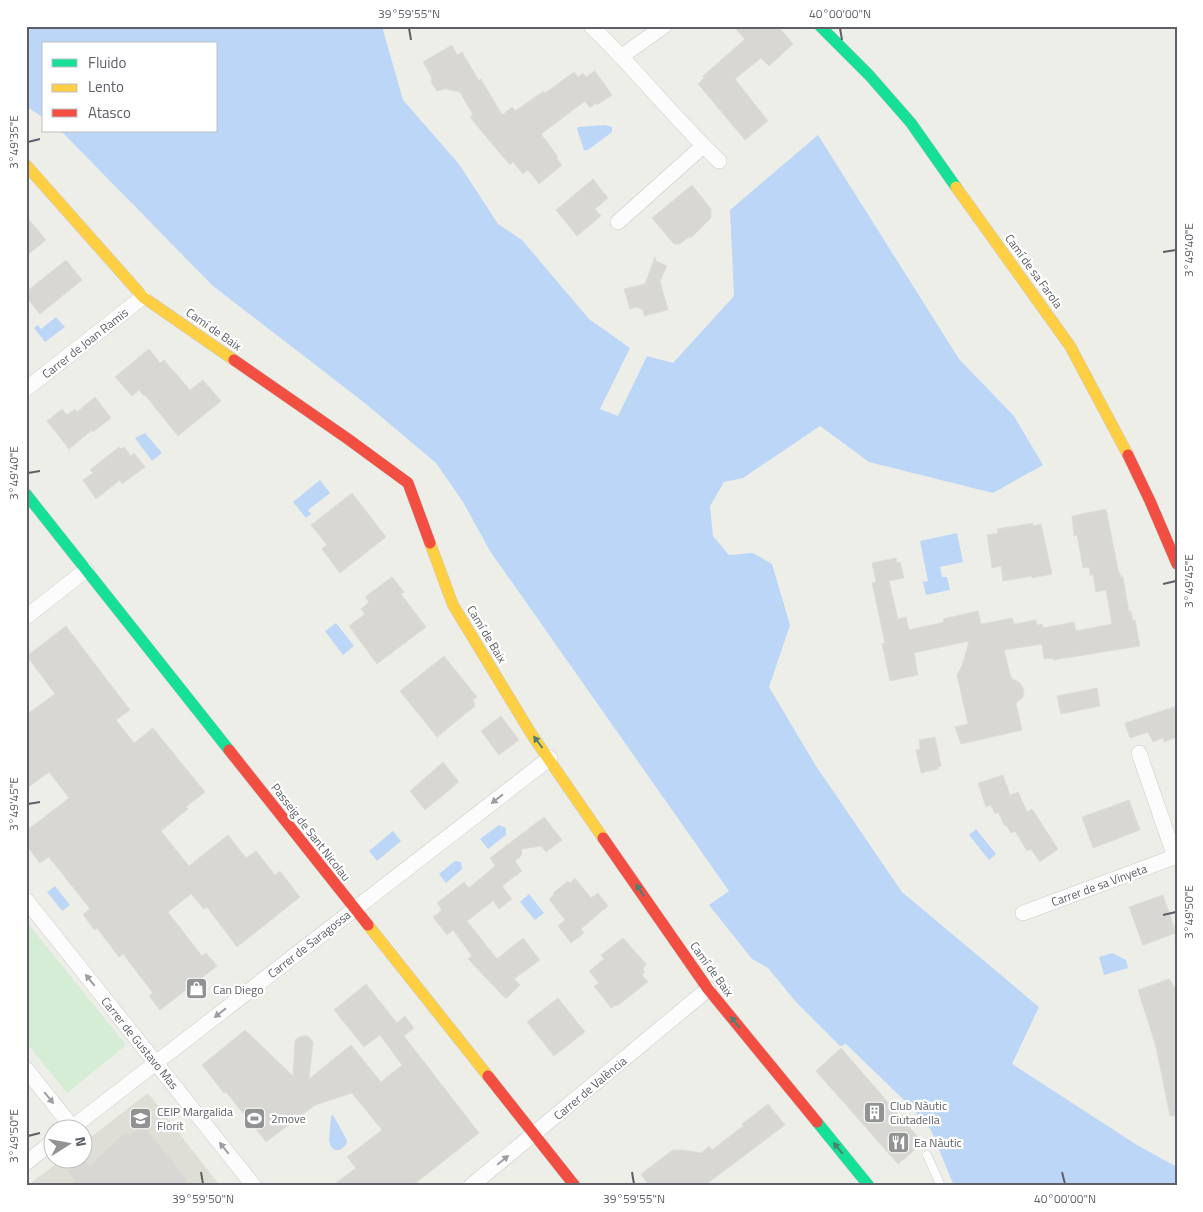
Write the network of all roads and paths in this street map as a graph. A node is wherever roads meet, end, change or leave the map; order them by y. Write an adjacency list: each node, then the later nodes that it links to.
1 (591, 26): 4 (street)
2 (664, 26): 4 (street)
3 (820, 26): 12 (street, Camí de sa Farola)
4 (622, 56): 5 (street)
5 (703, 146): 6 (street); 8 (street)
6 (719, 161)
7 (26, 165): 9 (street, Camí de Baix)
8 (618, 222)
9 (143, 297): 10 (street, Carrer de Joan Ramis); 16 (street, Camí de Baix, one-way to 9)
10 (26, 389)
11 (26, 494): 13 (street, Passeig de Sant Nicolau)
12 (1177, 564)
13 (86, 570): 14 (street); 19 (street, Passeig de Sant Nicolau)
14 (26, 617)
15 (1139, 753): 17 (street, Carrer de sa Vinyeta)
16 (550, 758): 19 (street, Carrer de Saragossa, one-way to 19); 21 (street, Camí de Baix, one-way to 16)
17 (1176, 857): 20 (street, Carrer de sa Vinyeta)
18 (26, 900): 22 (street, Carrer de Gustavo Mas, one-way to 18)
19 (355, 909): 22 (street, Carrer de Saragossa, one-way to 22); 26 (street, Passeig de Sant Nicolau)
20 (1023, 912)
21 (708, 989): 26 (street, Carrer de València); 33 (street, Camí de Baix, one-way to 21)
22 (156, 1062): 25 (street, Carrer de Saragossa); 30 (street, Carrer de Gustavo Mas, one-way to 22)
23 (26, 1069): 24 (street, one-way to 24)
24 (65, 1120)
25 (81, 1120)
26 (534, 1134): 31 (street, Carrer de València, one-way to 26); 32 (street, Passeig de Sant Nicolau)
27 (42, 1150): 29 (street)
28 (926, 1155): 34 (lane)
29 (26, 1162)
30 (254, 1186)
31 (471, 1186)
32 (575, 1186)
33 (869, 1186)
34 (941, 1186)

